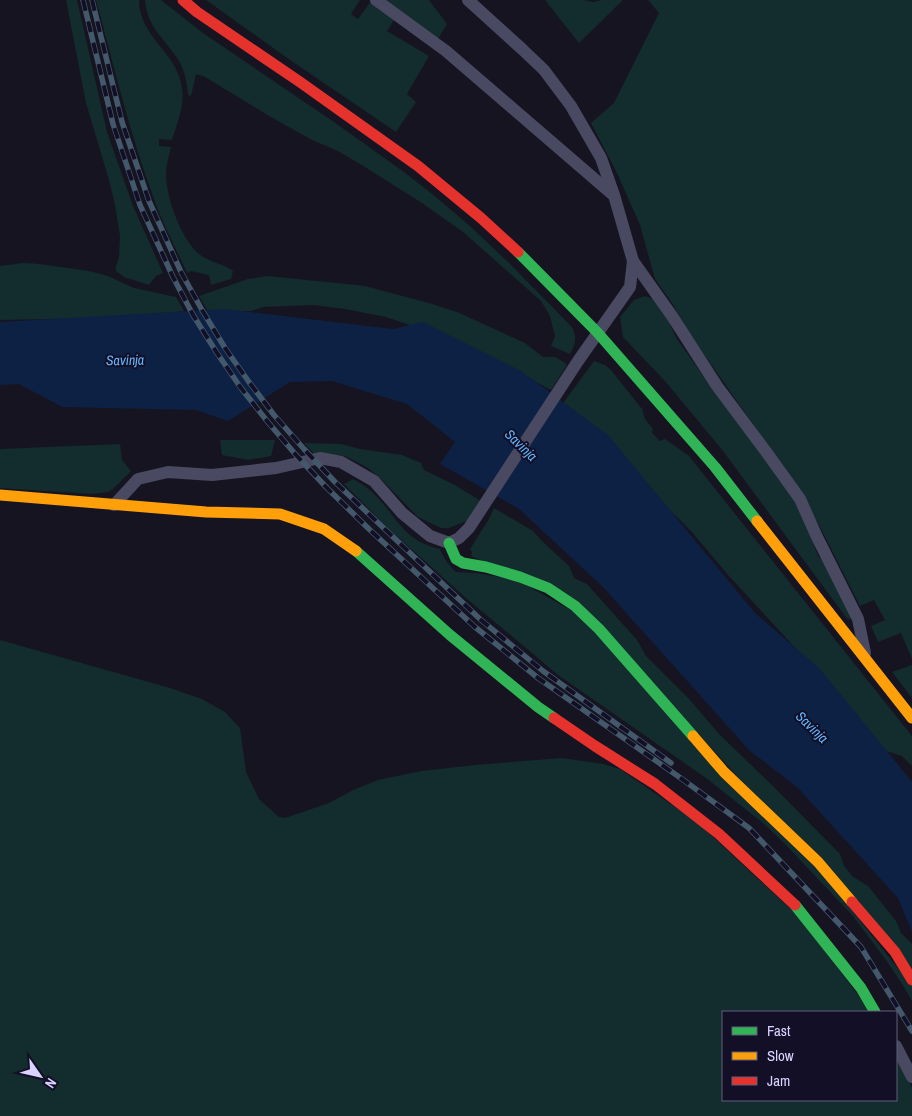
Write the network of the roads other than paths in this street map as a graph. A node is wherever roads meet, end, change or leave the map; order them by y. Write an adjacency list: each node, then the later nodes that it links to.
1 (183, 0): 6 (street)
2 (376, 0): 4 (street)
3 (468, 0): 4 (street)
4 (614, 195): 5 (street)
5 (633, 261): 6 (street); 10 (street)
6 (597, 332): 9 (street); 10 (street)
7 (0, 495): 8 (street)
8 (114, 505): 9 (street); 13 (street)
9 (449, 543): 12 (street)
10 (866, 660): 11 (street)
11 (912, 718)
12 (912, 980)
13 (874, 1011)
14 (897, 1048): 15 (street)
15 (912, 1077)

